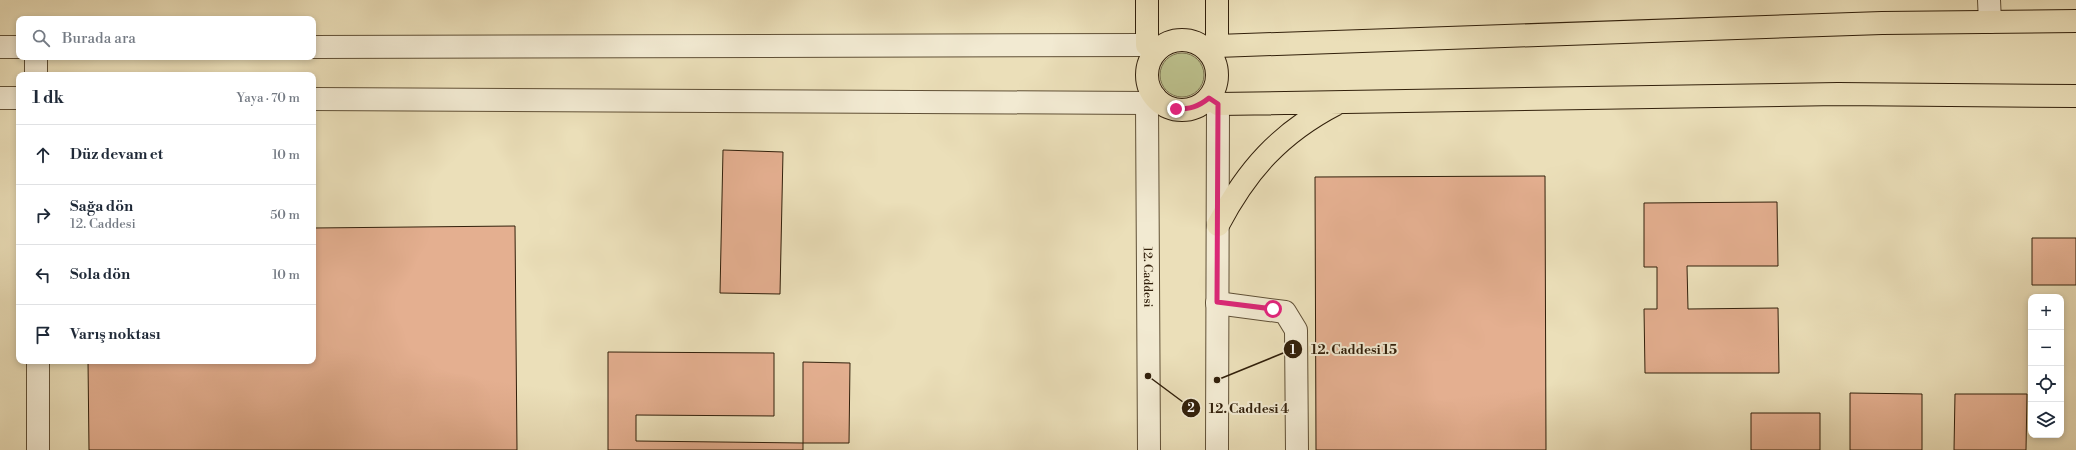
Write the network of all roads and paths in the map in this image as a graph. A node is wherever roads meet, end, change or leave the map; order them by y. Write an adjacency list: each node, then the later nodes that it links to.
1 (1147, 0): 9 (main road)
2 (1217, 0): 10 (main road)
3 (1989, 0): 5 (street)
4 (2076, 21): 5 (main road)
5 (1990, 22): 10 (main road)
6 (0, 47): 7 (street)
7 (16, 47)
8 (316, 47): 9 (street)
9 (1151, 48): 10 (main road); 17 (main road)
10 (1213, 49): 18 (main road)
11 (36, 60): 12 (street)
12 (36, 72)
13 (2076, 96): 19 (main road)
14 (0, 98): 15 (street)
15 (16, 98)
16 (316, 99): 17 (street)
17 (1151, 100): 18 (main road); 24 (street, 12. Caddesi)
18 (1213, 101): 19 (main road); 20 (street)
19 (1339, 102): 20 (main road)
20 (1218, 225): 21 (street)
21 (1217, 302): 25 (street); 26 (street)
22 (38, 364): 23 (street)
23 (38, 450)
24 (1149, 450)
25 (1217, 450)
26 (1297, 450)

